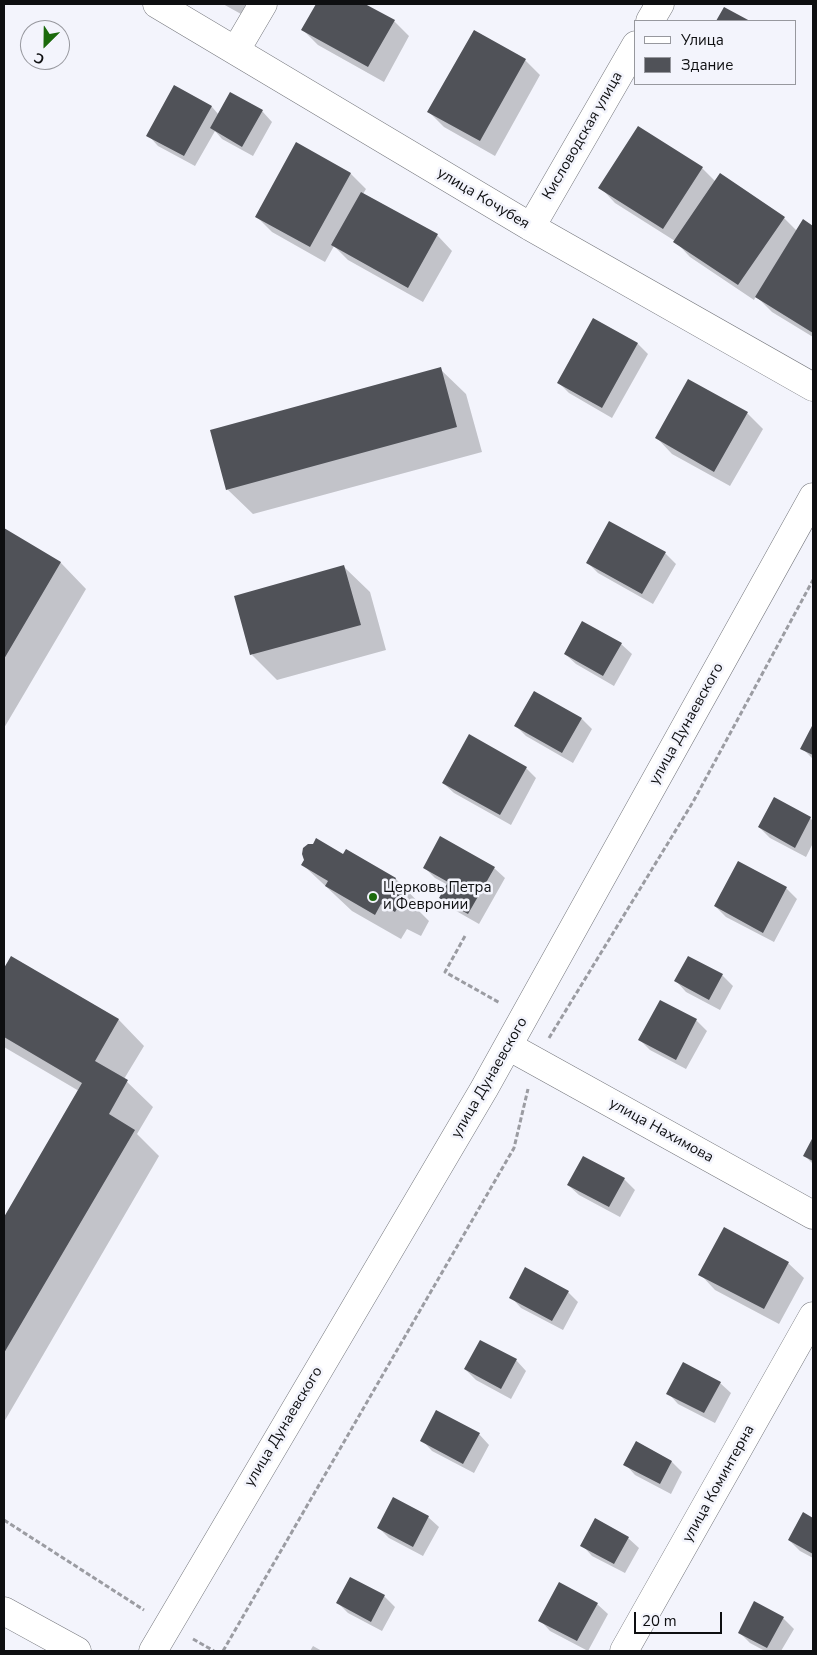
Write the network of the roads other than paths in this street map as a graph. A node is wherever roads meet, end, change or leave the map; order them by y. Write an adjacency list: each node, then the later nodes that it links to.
1 (156, 4): 6 (street, улица Кочубея)
2 (263, 4): 6 (street)
3 (660, 4): 4 (street)
4 (651, 20)
5 (634, 48): 7 (street, Кисловодская улица)
6 (236, 50): 7 (street, улица Кочубея)
7 (531, 227): 8 (street, улица Кочубея)
8 (813, 387)
9 (813, 497): 10 (street, улица Дунаевского)
10 (508, 1046): 11 (street, улица Нахимова); 15 (street, улица Дунаевского)
11 (813, 1214)
12 (813, 1316): 16 (street, улица Коминтерна)
13 (4, 1611): 14 (street)
14 (77, 1651)
15 (152, 1651)
16 (624, 1651)

